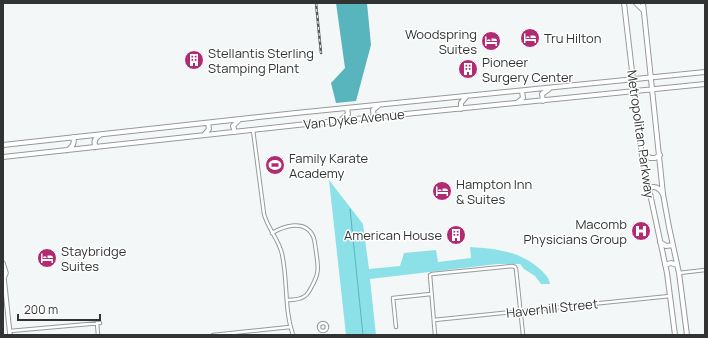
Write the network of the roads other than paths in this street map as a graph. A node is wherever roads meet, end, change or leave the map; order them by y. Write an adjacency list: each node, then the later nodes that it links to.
1 (625, 3): 7 (main road, Metropolitan Parkway)
2 (636, 3): 4 (main road)
3 (643, 3): 4 (main road, Metropolitan Parkway)
4 (644, 11): 6 (main road, Metropolitan Parkway)
5 (705, 72): 6 (main road, Van Dyke Avenue)
6 (652, 78): 7 (main road, Van Dyke Avenue); 10 (main road, Metropolitan Parkway)
7 (633, 80): 9 (main road, Van Dyke Avenue); 12 (main road, Metropolitan Parkway)
8 (705, 84): 10 (main road, Van Dyke Avenue)
9 (551, 88): 11 (main road, Van Dyke Avenue); 14 (main road)
10 (653, 89): 12 (main road, Van Dyke Avenue); 32 (main road, Metropolitan Parkway)
11 (522, 91): 13 (main road, Van Dyke Avenue); 15 (main road)
12 (634, 91): 14 (main road, Van Dyke Avenue); 31 (main road, Metropolitan Parkway)
13 (469, 96): 16 (main road, Van Dyke Avenue); 18 (main road)
14 (543, 101): 15 (main road, Van Dyke Avenue)
15 (516, 103): 18 (main road, Van Dyke Avenue)
16 (380, 105): 17 (main road, Van Dyke Avenue); 19 (main road)
17 (347, 108): 20 (main road, Van Dyke Avenue); 21 (main road)
18 (461, 109): 19 (main road, Van Dyke Avenue)
19 (374, 117): 21 (main road, Van Dyke Avenue)
20 (240, 119): 22 (main road, Van Dyke Avenue); 24 (main road)
21 (341, 120): 23 (main road, Van Dyke Avenue)
22 (208, 123): 25 (main road, Van Dyke Avenue); 26 (main road)
23 (253, 130): 24 (main road, Van Dyke Avenue); 36 (street)
24 (235, 132): 26 (main road, Van Dyke Avenue)
25 (100, 135): 27 (main road, Van Dyke Avenue); 29 (main road)
26 (204, 135): 29 (main road, Van Dyke Avenue)
27 (73, 137): 28 (main road, Van Dyke Avenue); 30 (main road)
28 (3, 145)
29 (96, 147): 30 (main road, Van Dyke Avenue)
30 (68, 150): 33 (main road, Van Dyke Avenue)
31 (641, 150): 32 (main road); 34 (main road, Metropolitan Parkway)
32 (660, 155): 35 (main road, Metropolitan Parkway)
33 (3, 157)
34 (648, 188): 35 (main road); 37 (main road, Metropolitan Parkway)
35 (663, 194): 38 (main road, Metropolitan Parkway)
36 (272, 233): 48 (street); 48 (street)
37 (660, 242): 38 (main road); 40 (main road, Metropolitan Parkway)
38 (673, 245): 41 (main road, Metropolitan Parkway)
39 (3, 263): 44 (main road)
40 (665, 265): 41 (main road); 47 (main road, Metropolitan Parkway)
41 (677, 266): 43 (main road, Metropolitan Parkway)
42 (705, 270): 43 (street)
43 (679, 273): 63 (main road, Metropolitan Parkway)
44 (4, 277): 45 (main road)
45 (4, 290): 55 (main road)
46 (431, 294): 49 (street); 50 (street); 52 (street)
47 (670, 296): 49 (street, Haverhill Street); 62 (main road, Metropolitan Parkway)
48 (287, 300): 51 (street)
49 (521, 311): 50 (street, Haverhill Street); 61 (street)
50 (434, 320): 60 (street)
51 (290, 327): 58 (street); 59 (street)
52 (396, 327)
53 (320, 329): 54 (street); 54 (street); 56 (street)
54 (324, 331): 56 (street)
55 (10, 333): 57 (street)
56 (319, 334)
57 (98, 335)
58 (213, 335)
59 (293, 335)
60 (435, 335)
61 (523, 335)
62 (674, 335)
63 (686, 335)

